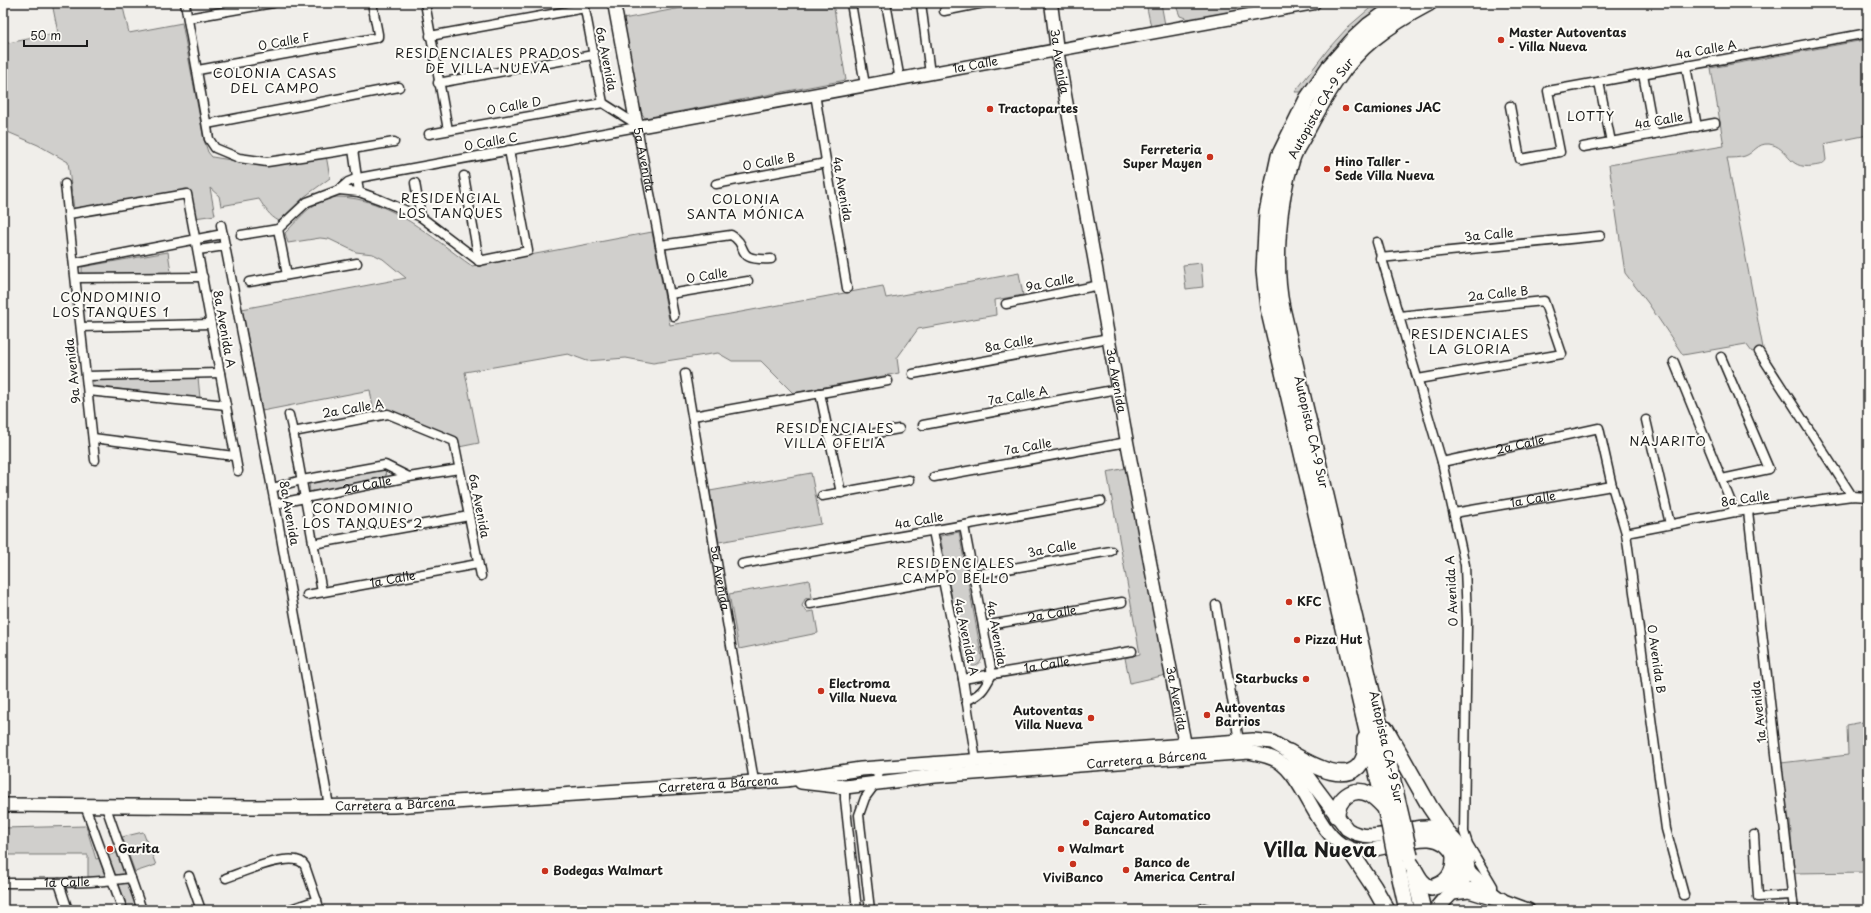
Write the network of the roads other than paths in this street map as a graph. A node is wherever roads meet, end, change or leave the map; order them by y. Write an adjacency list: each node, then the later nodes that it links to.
1 (185, 3): 16 (street)
2 (273, 3): 16 (street)
3 (372, 3): 22 (street, 0 Calle F)
4 (425, 3): 18 (street)
5 (614, 3): 35 (street, 5a Avenida)
6 (852, 3): 28 (street)
7 (886, 3): 25 (street)
8 (921, 3): 23 (street)
9 (984, 3): 15 (street)
10 (1051, 3): 19 (street, 3a Avenida)
11 (1314, 3): 19 (street, 1a Calle)
12 (1429, 3): 152 (highway, Autopista CA-9 Sur)
13 (1396, 4): 152 (highway, Autopista CA-9 Sur)
14 (584, 6): 18 (street); 20 (street, 6a Avenida)
15 (944, 11)
16 (188, 18): 22 (street)
17 (1868, 33): 21 (street, 4a Calle A)
18 (430, 36): 27 (street)
19 (1057, 50): 23 (street, 1a Calle); 75 (street, 3a Avenida)
20 (593, 55): 27 (street); 31 (street, 6a Avenida)
21 (1686, 66): 24 (street, 4a Calle A); 36 (street)
22 (198, 70): 34 (street)
23 (930, 74): 25 (street, 1a Calle)
24 (1643, 74): 26 (street, 4a Calle A); 39 (street)
25 (900, 80): 28 (street, 1a Calle)
26 (1599, 82): 32 (street, 4a Calle A); 41 (street)
27 (438, 83): 37 (street)
28 (866, 85): 30 (street, 1a Calle)
29 (399, 87): 34 (street)
30 (815, 94): 35 (street, 1a Calle); 45 (street, 4a Avenida)
31 (603, 103): 35 (street, 6a Avenida); 37 (street, 0 Calle D)
32 (1510, 106)
33 (1715, 123): 36 (street, 4a Calle)
34 (207, 124): 43 (street)
35 (637, 126): 44 (street, 0 Calle C); 62 (street, 5a Avenida)
36 (1697, 127): 39 (street, 4a Calle)
37 (448, 130): 38 (street, 0 Calle D)
38 (429, 134)
39 (1654, 134): 41 (street, 4a Calle)
40 (394, 142): 43 (street)
41 (1611, 142): 42 (street, 4a Calle)
42 (1583, 147)
43 (353, 149): 47 (street)
44 (509, 150): 47 (street, 0 Calle C); 67 (street)
45 (826, 163): 50 (street, 0 Calle B); 76 (street, 4a Avenida)
46 (464, 176): 67 (street)
47 (354, 179): 51 (street); 52 (street)
48 (415, 183): 54 (street)
49 (66, 184): 53 (street, 9a Avenida)
50 (716, 184)
51 (339, 190): 52 (street); 56 (street)
52 (359, 192): 54 (street)
53 (69, 214): 60 (street, 8a Avenida A); 68 (street, 9a Avenida)
54 (421, 217): 67 (street)
55 (221, 225): 57 (street, 8a Avenida)
56 (278, 229): 58 (street); 70 (street)
57 (223, 234): 60 (street); 63 (street, 8a Avenida)
58 (241, 236)
59 (1600, 236): 65 (street, 3a Calle)
60 (196, 241): 64 (street, 8a Avenida A); 68 (street)
61 (1377, 242): 65 (street, 0 Avenida A)
62 (660, 245): 66 (street); 77 (street, 5a Avenida)
63 (225, 246): 64 (street); 119 (street, 8a Avenida)
64 (198, 250): 71 (street, 8a Avenida A)
65 (1380, 258): 80 (street, 0 Avenida A)
66 (771, 260)
67 (479, 261)
68 (74, 263): 72 (street, 9a Avenida)
69 (357, 263): 70 (street)
70 (287, 275): 73 (street)
71 (203, 277): 72 (street); 81 (street, 8a Avenida A)
72 (76, 278): 82 (street, 9a Avenida)
73 (249, 282)
74 (748, 282): 77 (street, 0 Calle)
75 (1100, 285): 78 (street, 9a Calle); 83 (street, 3a Avenida)
76 (847, 288)
77 (670, 294): 79 (street, 5a Avenida)
78 (1006, 304)
79 (674, 316)
80 (1399, 316): 91 (street, 0 Avenida A); 91 (street, 2a Calle B)
81 (212, 324): 82 (street); 87 (street, 8a Avenida A)
82 (81, 327): 90 (street, 9a Avenida)
83 (1109, 338): 89 (street, 8a Calle); 93 (street, 3a Avenida)
84 (1759, 352): 122 (street)
85 (1721, 357): 117 (street)
86 (1674, 362): 117 (street)
87 (220, 373): 90 (street); 96 (street, 8a Avenida A)
88 (685, 374): 98 (street, 5a Avenida)
89 (913, 374)
90 (87, 376): 94 (street, 9a Avenida)
91 (1418, 379): 110 (street, 0 Avenida A)
92 (888, 381): 95 (street)
93 (1118, 390): 100 (street, 7a Calle A); 107 (street, 3a Avenida)
94 (88, 391): 96 (street); 104 (street, 9a Avenida)
95 (820, 393): 98 (street); 106 (street)
96 (226, 405): 108 (street, 8a Avenida A)
97 (289, 416): 103 (street)
98 (693, 416): 161 (street, 5a Avenida)
99 (1646, 420): 131 (street)
100 (923, 425)
101 (1599, 428): 110 (street, 2a Calle); 118 (street, 0 Avenida B)
102 (899, 429): 106 (street)
103 (293, 432): 105 (street, 2a Calle A); 115 (street)
104 (92, 438): 108 (street); 109 (street, 9a Avenida)
105 (454, 441): 111 (street, 6a Avenida)
106 (831, 441): 120 (street)
107 (1127, 442): 114 (street, 7a Calle); 154 (street, 3a Avenida)
108 (234, 456): 112 (street, 8a Avenida A)
109 (95, 460)
110 (1442, 462): 129 (street, 0 Avenida A)
111 (459, 469): 113 (street, 2a Calle); 130 (street, 6a Avenida)
112 (238, 471)
113 (410, 477): 115 (street); 124 (street, 2a Calle)
114 (934, 477)
115 (302, 480): 119 (street); 124 (street)
116 (909, 480): 120 (street)
117 (1722, 480): 128 (street)
118 (1612, 486): 129 (street, 1a Calle); 134 (street, 0 Avenida B)
119 (272, 488): 126 (street, 8a Avenida)
120 (841, 493): 121 (street)
121 (822, 496)
122 (1852, 496): 123 (street, 8a Calle); 127 (street, 8a Calle)
123 (1868, 496)
124 (305, 498): 126 (street, 2a Calle); 135 (street)
125 (1101, 501): 132 (street, 4a Calle)
126 (275, 504): 167 (street, 8a Avenida)
127 (1748, 511): 128 (street, 8a Calle); 186 (street, 1a Avenida)
128 (1735, 512): 131 (street, 8a Calle)
129 (1454, 513): 187 (street, 0 Avenida A)
130 (469, 516): 135 (street); 137 (street, 6a Avenida)
131 (1670, 524): 134 (street, 8a Calle)
132 (964, 526): 133 (street, 4a Calle); 139 (street, 4a Avenida)
133 (933, 531): 138 (street, 4a Calle); 141 (street, 4a Avenida A)
134 (1626, 533): 185 (street, 0 Avenida B)
135 (313, 544): 142 (street)
136 (1111, 551): 139 (street, 3a Calle)
137 (478, 564): 140 (street, 6a Avenida); 142 (street, 1a Calle)
138 (742, 564)
139 (973, 575): 147 (street, 4a Avenida)
140 (481, 576)
141 (942, 580): 145 (street); 150 (street, 4a Avenida A)
142 (322, 592): 143 (street, 1a Calle)
143 (307, 595)
144 (1122, 602): 147 (street, 2a Calle)
145 (810, 604)
146 (1216, 605): 153 (street)
147 (983, 626): 149 (street, 4a Avenida)
148 (1132, 650): 149 (street, 1a Calle)
149 (992, 674): 150 (street, 1a Calle); 151 (street, 4a Avenida A)
150 (963, 679): 151 (street, 4a Avenida A)
151 (966, 701): 156 (street, 4a Avenida A)
152 (1371, 716): 155 (highway); 168 (highway, Autopista CA-9 Sur); 170 (highway, Autopista CA-9 Sur); 171 (highway)
153 (1239, 741): 154 (main road, Carretera a Bárcena); 155 (main road, Carretera a Bárcena)
154 (1186, 751): 156 (main road, Carretera a Bárcena); 162 (main road, Carretera a Bárcena); 173 (main road, Carretera a Bárcena)
155 (1289, 752): 169 (main road, Carretera a Bárcena)
156 (976, 761): 157 (main road, Carretera a Bárcena)
157 (880, 768): 158 (main road, Carretera a Bárcena); 162 (street)
158 (862, 769): 159 (main road, Carretera a Bárcena); 163 (main road)
159 (834, 773): 160 (main road, Carretera a Bárcena); 163 (main road)
160 (786, 780): 161 (main road, Carretera a Bárcena); 163 (main road, Carretera a Bárcena)
161 (754, 781): 167 (main road, Carretera a Bárcena)
162 (876, 783): 163 (main road, Carretera a Bárcena); 196 (street)
163 (845, 787): 195 (street)
164 (3, 805): 165 (main road, Carretera a Bárcena)
165 (85, 806): 166 (main road, Carretera a Bárcena); 181 (street)
166 (106, 806): 167 (main road, Carretera a Bárcena); 178 (street)
167 (329, 806)
168 (1386, 809): 169 (highway); 170 (highway, Autopista CA-9 Sur)
169 (1337, 816): 171 (main road, Carretera a Bárcena)
170 (1396, 824): 175 (highway, Autopista CA-9 Sur, bridge)
171 (1449, 835): 176 (main road)
172 (1754, 835): 186 (street)
173 (1348, 848): 174 (main road, Carretera a Bárcena); 199 (highway)
174 (1454, 857): 175 (highway); 176 (main road)
175 (1406, 860): 180 (highway, Autopista CA-9 Sur); 202 (highway, Autopista CA-9 Sur)
176 (1468, 871): 184 (highway); 187 (main road)
177 (189, 876): 192 (street)
178 (131, 878): 181 (street, 1a Calle); 191 (street)
179 (226, 878): 188 (street)
180 (1400, 878): 200 (highway); 201 (highway, Autopista CA-9 Sur)
181 (112, 881): 183 (street, 1a Calle); 190 (street)
182 (3, 883): 183 (street, 1a Calle)
183 (59, 883): 189 (street)
184 (1453, 892): 187 (highway); 203 (highway)
185 (1684, 895)
186 (1792, 895): 205 (street, 1a Avenida)
187 (1497, 897): 204 (main road)
188 (316, 900): 193 (street); 194 (street)
189 (68, 910)
190 (123, 910)
191 (142, 910)
192 (201, 910)
193 (288, 910)
194 (320, 910)
195 (857, 910)
196 (870, 910)
197 (1198, 910): 198 (street)
198 (1210, 910)
199 (1387, 910)
200 (1396, 910)
201 (1407, 910)
202 (1423, 910)
203 (1436, 910)
204 (1528, 910)
205 (1794, 910)

